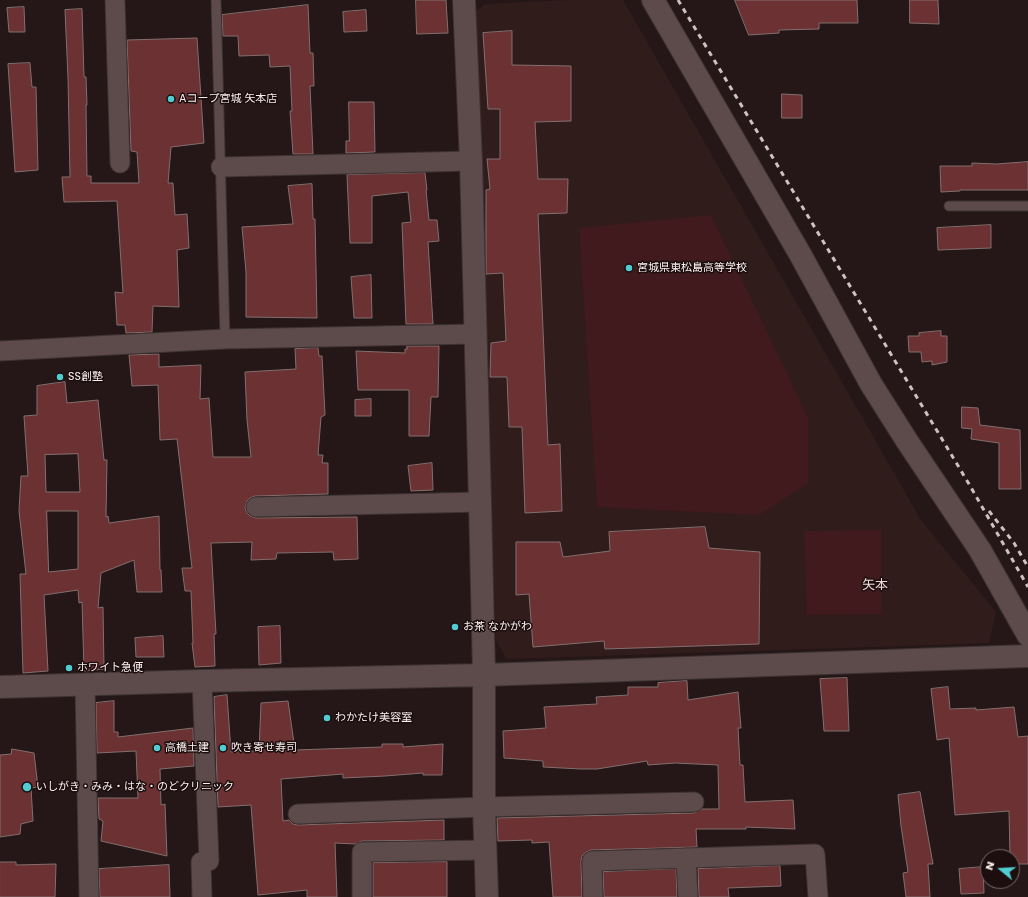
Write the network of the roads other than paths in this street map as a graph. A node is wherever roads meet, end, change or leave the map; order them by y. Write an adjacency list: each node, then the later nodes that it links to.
1 (115, 0): 6 (street)
2 (216, 0): 7 (lane)
3 (464, 0): 5 (street)
4 (653, 0): 15 (street)
5 (471, 161): 7 (street); 10 (street)
6 (120, 163)
7 (221, 167): 11 (lane)
8 (949, 206): 9 (lane)
9 (1028, 206)
10 (475, 334): 11 (street); 13 (street)
11 (225, 339): 12 (street)
12 (0, 351)
13 (480, 502): 14 (street); 17 (street)
14 (256, 507)
15 (1028, 635)
16 (1028, 656): 17 (street)
17 (484, 675): 18 (street); 22 (street)
18 (202, 681): 19 (street); 27 (street)
19 (85, 685): 20 (street); 26 (street)
20 (0, 687)
21 (694, 802): 22 (street)
22 (484, 807): 23 (street); 24 (street)
23 (298, 814)
24 (485, 850): 28 (street); 29 (street)
25 (686, 858): 30 (street); 31 (street); 32 (street)
26 (89, 897)
27 (202, 897)
28 (362, 897)
29 (487, 897)
30 (592, 897)
31 (688, 897)
32 (818, 897)

